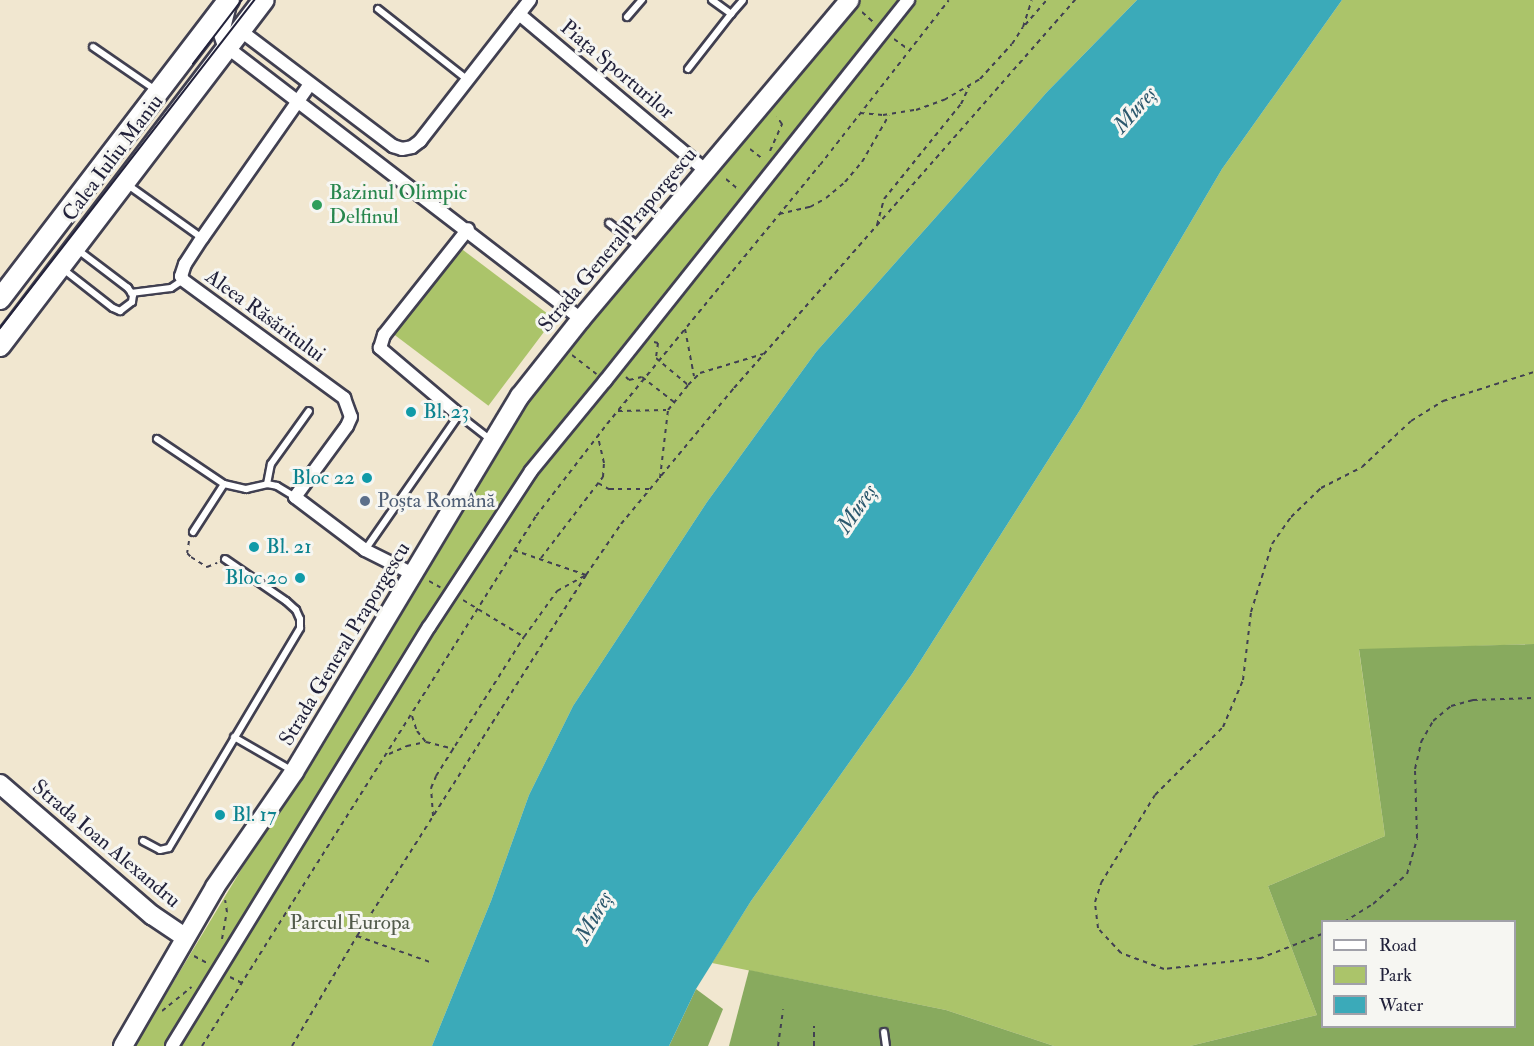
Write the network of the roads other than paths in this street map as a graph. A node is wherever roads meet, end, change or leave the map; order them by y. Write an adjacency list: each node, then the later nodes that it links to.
1 (229, 0): 16 (street); 20 (main road, Calea Iuliu Maniu)
2 (264, 0): 14 (main road, Calea Iuliu Maniu)
3 (272, 0): 14 (street)
4 (530, 0): 11 (street)
5 (642, 0): 13 (lane)
6 (712, 0): 12 (lane)
7 (743, 0): 12 (lane)
8 (908, 0): 53 (street)
9 (856, 6): 22 (street, Strada General Praporgescu)
10 (378, 9): 18 (lane)
11 (519, 14): 18 (street); 22 (street, Piața Sporturilor)
12 (731, 14): 17 (lane)
13 (627, 17)
14 (246, 24): 16 (main road, Calea Iuliu Maniu); 19 (street)
15 (93, 47): 20 (lane)
16 (228, 48): 21 (street); 23 (main road, Calea Iuliu Maniu)
17 (688, 69)
18 (469, 81): 19 (street)
19 (310, 84): 21 (street, Aleea Răsăritului)
20 (157, 92): 32 (main road, Calea Iuliu Maniu)
21 (298, 100): 25 (street); 26 (street, Aleea Răsăritului)
22 (705, 170): 28 (street, Strada General Praporgescu)
23 (125, 183): 26 (lane); 27 (main road, Calea Iuliu Maniu)
24 (609, 223): 28 (lane)
25 (468, 229): 33 (street); 36 (street)
26 (202, 238): 30 (street, Aleea Răsăritului)
27 (75, 247): 29 (main road, Calea Iuliu Maniu); 31 (lane)
28 (640, 249): 33 (street, Strada General Praporgescu)
29 (60, 267): 31 (lane); 34 (main road, Calea Iuliu Maniu)
30 (183, 280): 31 (lane); 41 (street, Aleea Răsăritului)
31 (131, 293)
32 (0, 299)
33 (581, 319): 38 (street, Strada General Praporgescu)
34 (0, 346)
35 (309, 411): 40 (lane)
36 (459, 415): 38 (lane); 43 (lane)
37 (157, 439): 39 (lane)
38 (491, 440): 45 (street, Strada General Praporgescu)
39 (224, 484): 40 (lane); 42 (lane)
40 (267, 484): 41 (lane)
41 (295, 497): 43 (street)
42 (193, 532)
43 (365, 549): 45 (street)
44 (225, 559): 46 (lane)
45 (414, 574): 47 (street, Strada General Praporgescu)
46 (234, 737): 47 (lane); 49 (lane)
47 (294, 772): 50 (street, Strada General Praporgescu)
48 (0, 784): 50 (street, Strada Ioan Alexandru)
49 (143, 841)
50 (185, 936): 52 (street, Strada General Praporgescu)
51 (884, 1032): 54 (lane)
52 (123, 1046)
53 (172, 1046)
54 (886, 1046)

